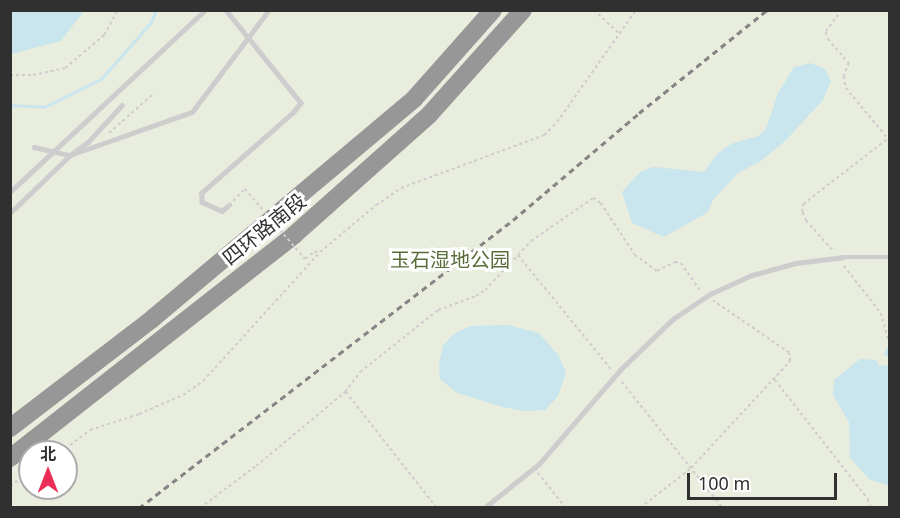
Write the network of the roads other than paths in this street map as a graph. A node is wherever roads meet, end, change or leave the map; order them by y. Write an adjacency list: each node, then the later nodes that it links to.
1 (205, 10): 9 (lane)
2 (226, 10): 6 (lane)
3 (269, 10): 6 (lane)
4 (493, 10): 15 (highway, 四环路南段)
5 (523, 10): 16 (highway, 四环路南段)
6 (248, 36): 10 (lane); 12 (lane)
7 (122, 105): 10 (lane)
8 (34, 147): 9 (lane)
9 (54, 153): 10 (lane); 11 (lane)
10 (70, 155): 13 (lane)
11 (10, 192)
12 (229, 204)
13 (10, 213)
14 (890, 257): 17 (lane)
15 (10, 428)
16 (10, 458)
17 (484, 507)

